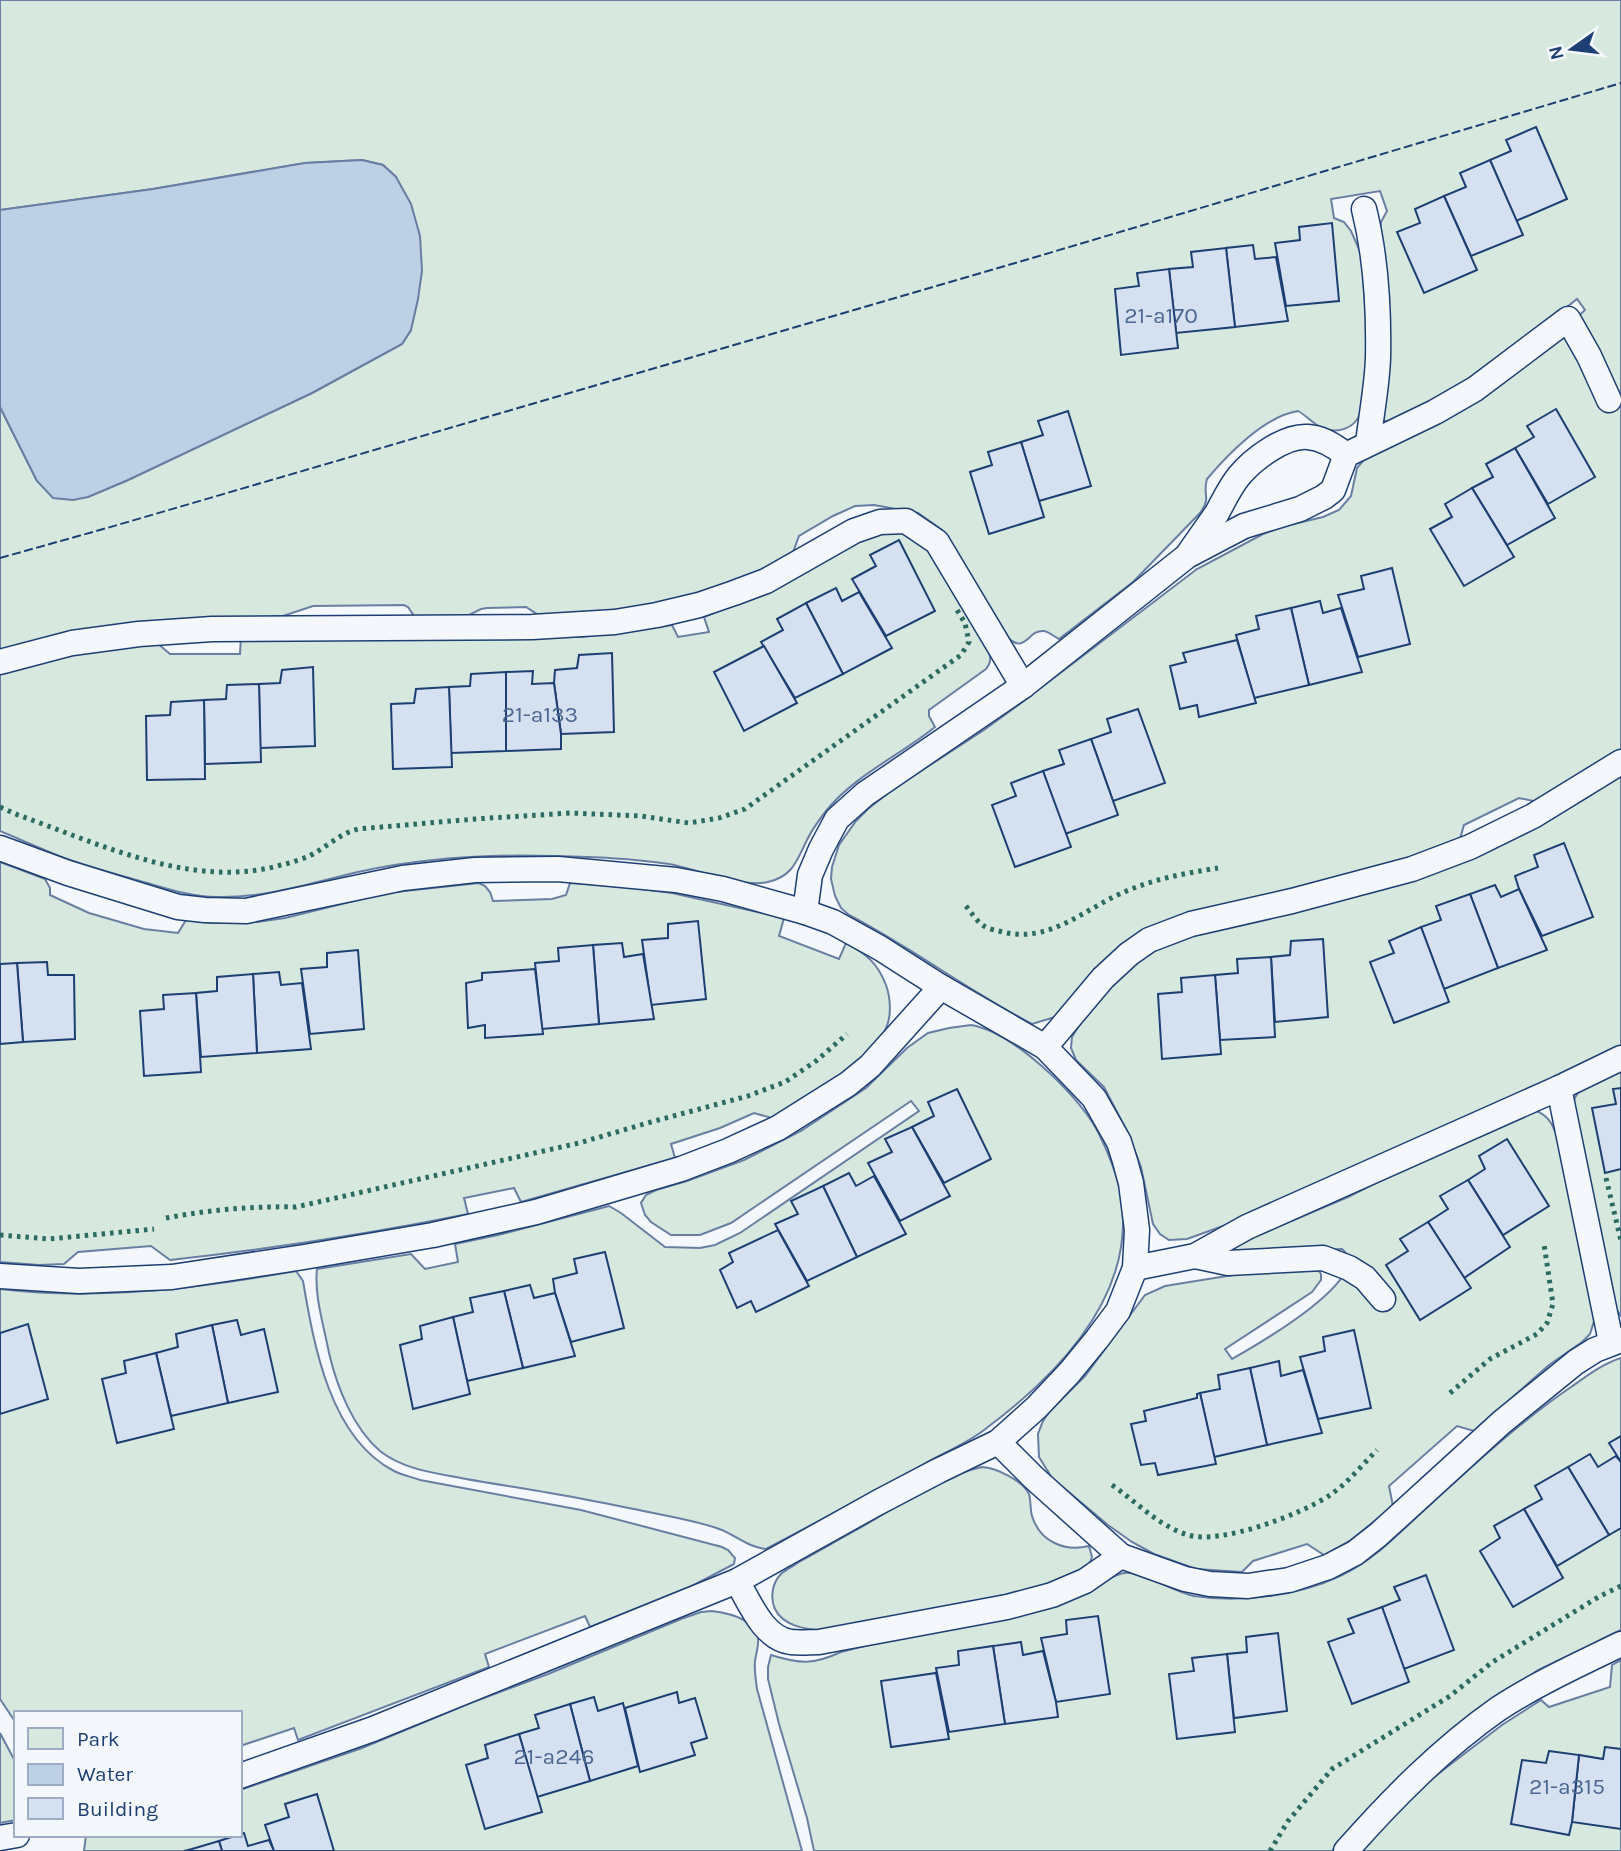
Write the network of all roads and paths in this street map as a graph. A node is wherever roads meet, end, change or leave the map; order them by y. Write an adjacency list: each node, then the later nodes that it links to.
1 (1364, 209): 3 (lane)
2 (1609, 400): 3 (lane)
3 (1368, 444): 4 (lane)
4 (1346, 455): 5 (lane); 5 (lane)
5 (1187, 556): 7 (lane)
6 (0, 662): 7 (lane)
7 (1023, 686): 10 (lane)
8 (1621, 762): 12 (lane)
9 (0, 848): 10 (lane)
10 (805, 912): 11 (lane)
11 (941, 987): 12 (lane); 17 (lane)
12 (1045, 1047): 16 (lane)
13 (1621, 1058): 14 (lane)
14 (1559, 1088): 15 (lane); 19 (lane)
15 (1195, 1256): 16 (lane); 18 (lane)
16 (1135, 1268): 20 (lane)
17 (0, 1276)
18 (1383, 1299)
19 (1616, 1341): 21 (lane)
20 (998, 1442): 21 (lane); 22 (lane)
21 (1121, 1556): 22 (lane)
22 (737, 1581): 24 (lane)
23 (1621, 1644): 25 (lane)
24 (242, 1775)
25 (1346, 1851)

